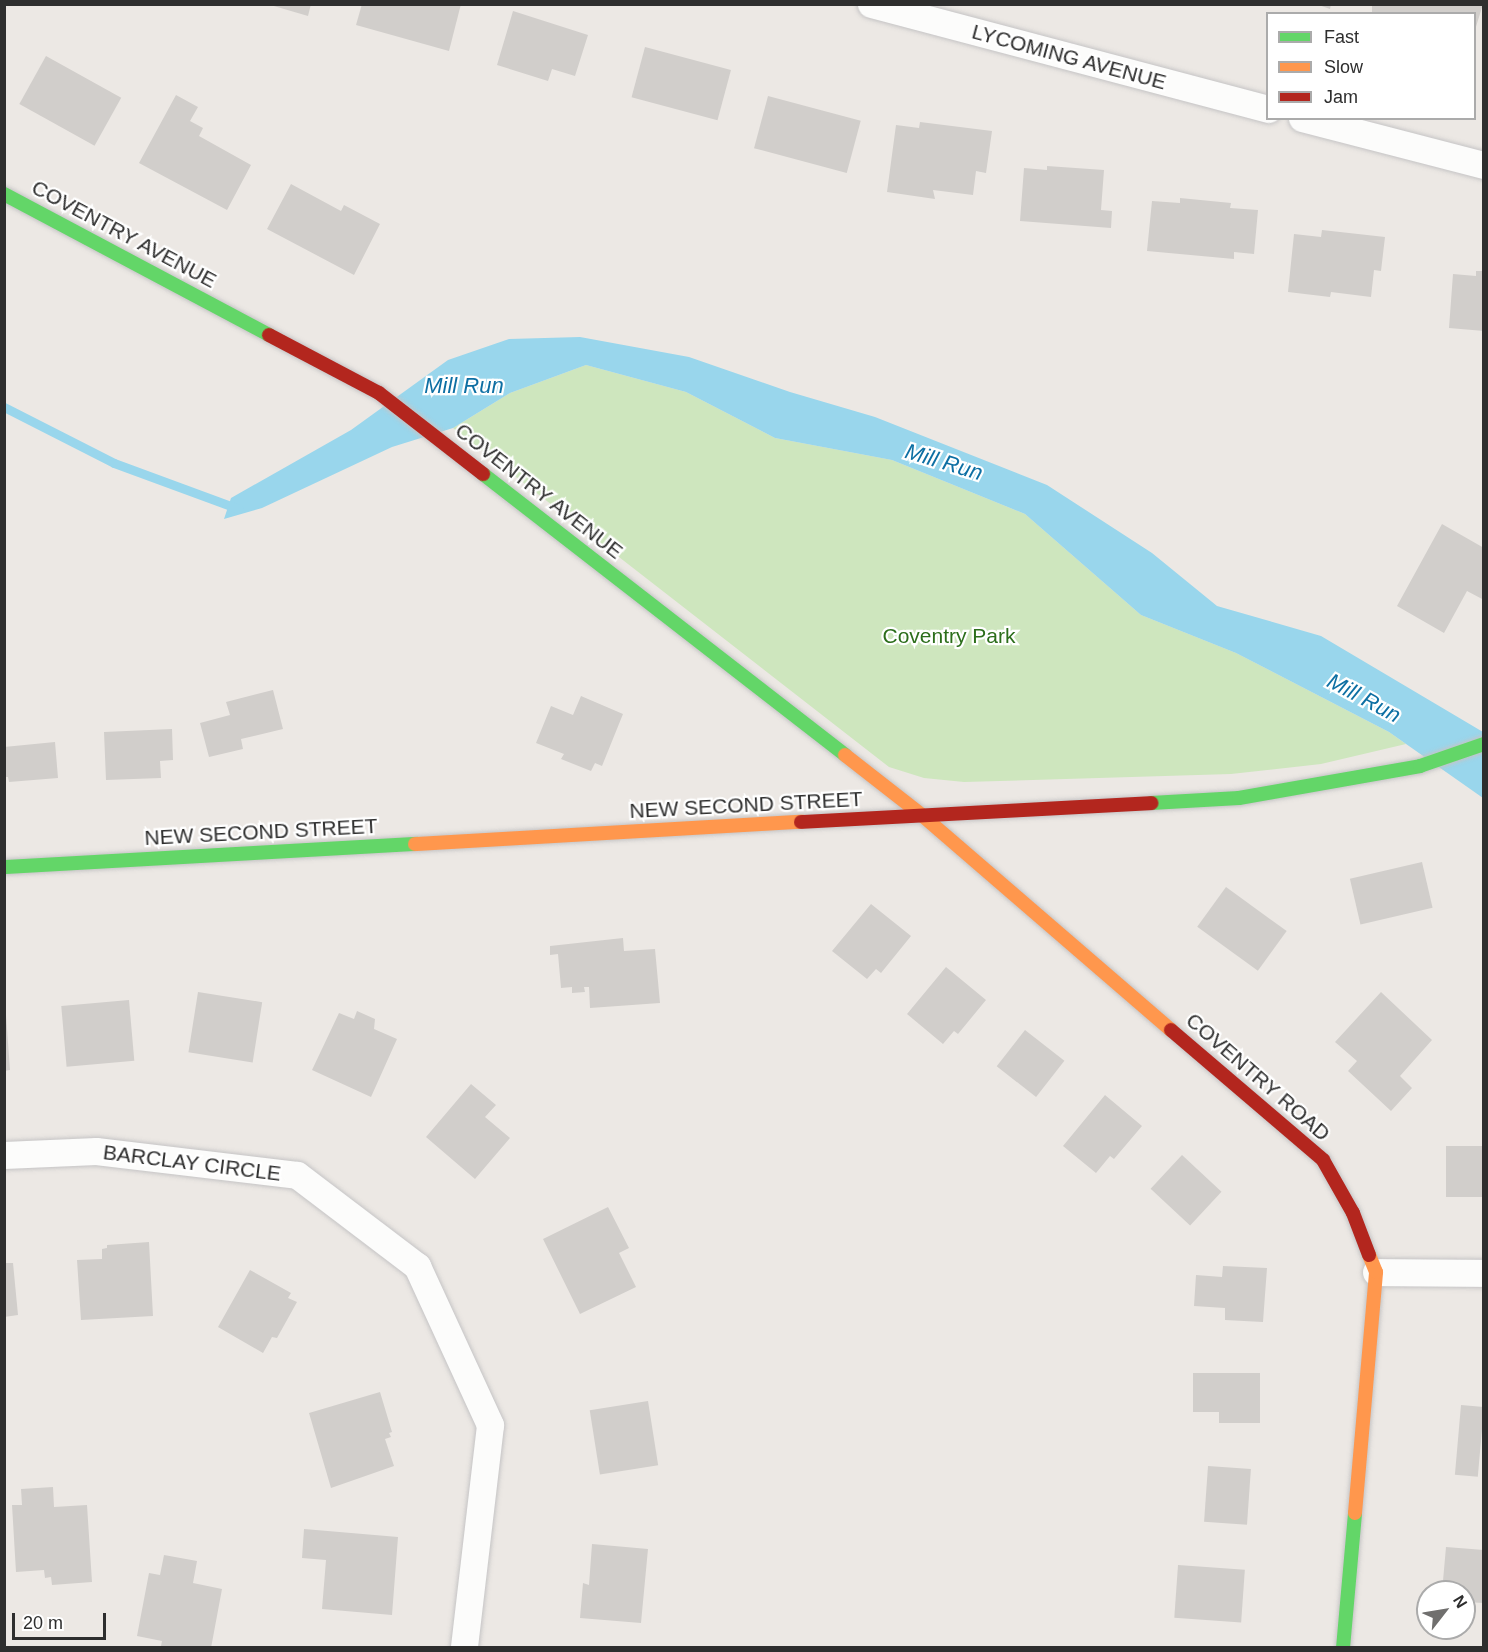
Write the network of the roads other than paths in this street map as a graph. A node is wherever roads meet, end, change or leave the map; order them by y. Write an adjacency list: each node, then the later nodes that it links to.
1 (872, 4): 2 (street, LYCOMING AVENUE)
2 (1266, 108)
3 (1310, 120): 4 (street)
4 (1484, 165)
5 (4, 194): 7 (street, COVENTRY AVENUE)
6 (1484, 744): 7 (street, NEW SECOND STREET)
7 (923, 816): 8 (street, NEW SECOND STREET); 10 (street, COVENTRY ROAD)
8 (4, 867)
9 (4, 1155): 12 (street, BARCLAY CIRCLE)
10 (1376, 1272): 11 (street); 13 (street, COVENTRY ROAD)
11 (1484, 1273)
12 (464, 1647)
13 (1342, 1647)

